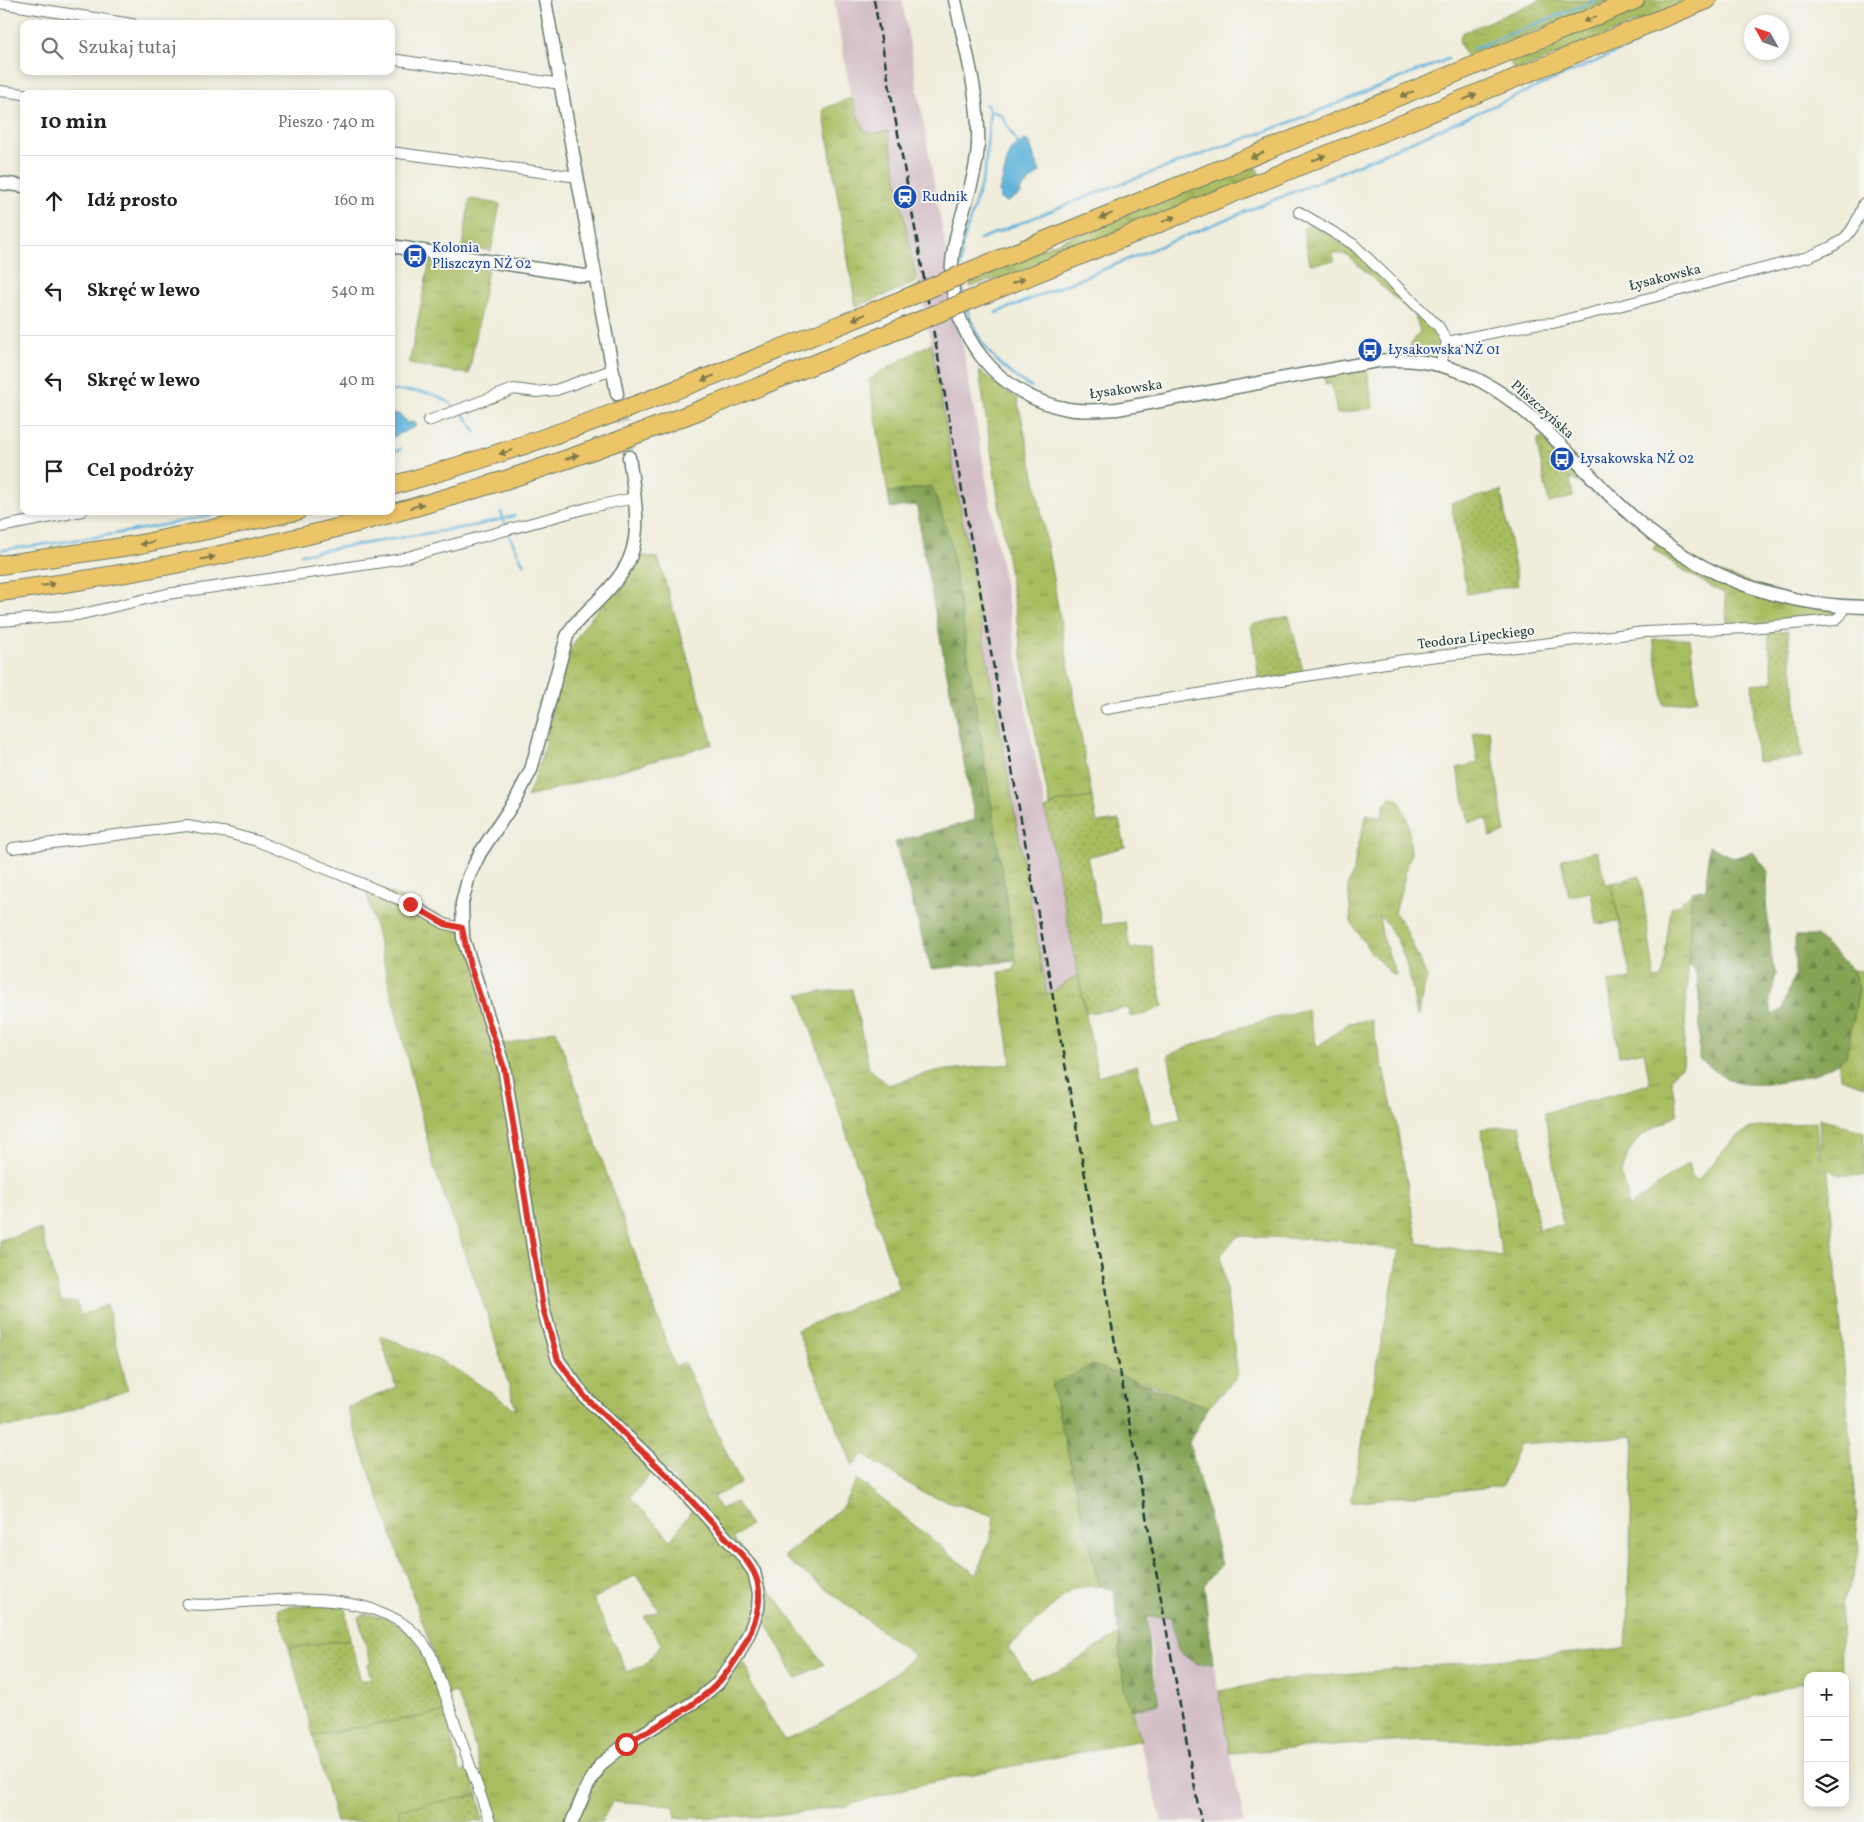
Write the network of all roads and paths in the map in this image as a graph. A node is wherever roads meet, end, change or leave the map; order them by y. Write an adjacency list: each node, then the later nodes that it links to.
1 (545, 0): 8 (street)
2 (955, 0): 20 (street, Łysakowska)
3 (1635, 0): 25 (highway, one-way to 25, bridge)
4 (1707, 0): 27 (highway, one-way to 4, bridge)
5 (0, 3): 6 (street)
6 (107, 20)
7 (395, 60): 8 (street)
8 (561, 84): 12 (street)
9 (0, 91): 10 (street)
10 (20, 94)
11 (395, 153): 12 (street)
12 (578, 177): 18 (street)
13 (0, 182): 14 (street)
14 (20, 185)
15 (1864, 202): 19 (street, Łysakowska)
16 (1299, 212): 19 (street)
17 (395, 247): 18 (street)
18 (595, 275): 21 (street)
19 (1447, 342): 20 (street)
20 (1440, 365): 34 (street, Pliszczyńska)
21 (612, 370): 22 (street); 23 (street)
22 (617, 394)
23 (428, 421)
24 (629, 457): 26 (street)
25 (395, 485)
26 (634, 498): 36 (street); 39 (street)
27 (395, 512)
28 (62, 515): 31 (street)
29 (278, 515): 32 (highway, one-way to 32)
30 (385, 515): 33 (highway, one-way to 30, bridge)
31 (0, 527)
32 (0, 565)
33 (0, 592)
34 (1843, 606): 35 (street, Pliszczyńska); 37 (street, Teodora Lipeckiego)
35 (1864, 607)
36 (0, 621)
37 (1106, 709)
38 (13, 848): 39 (street)
39 (462, 928): 42 (street)
40 (186, 1604): 41 (street)
41 (490, 1822)
42 (572, 1822)

